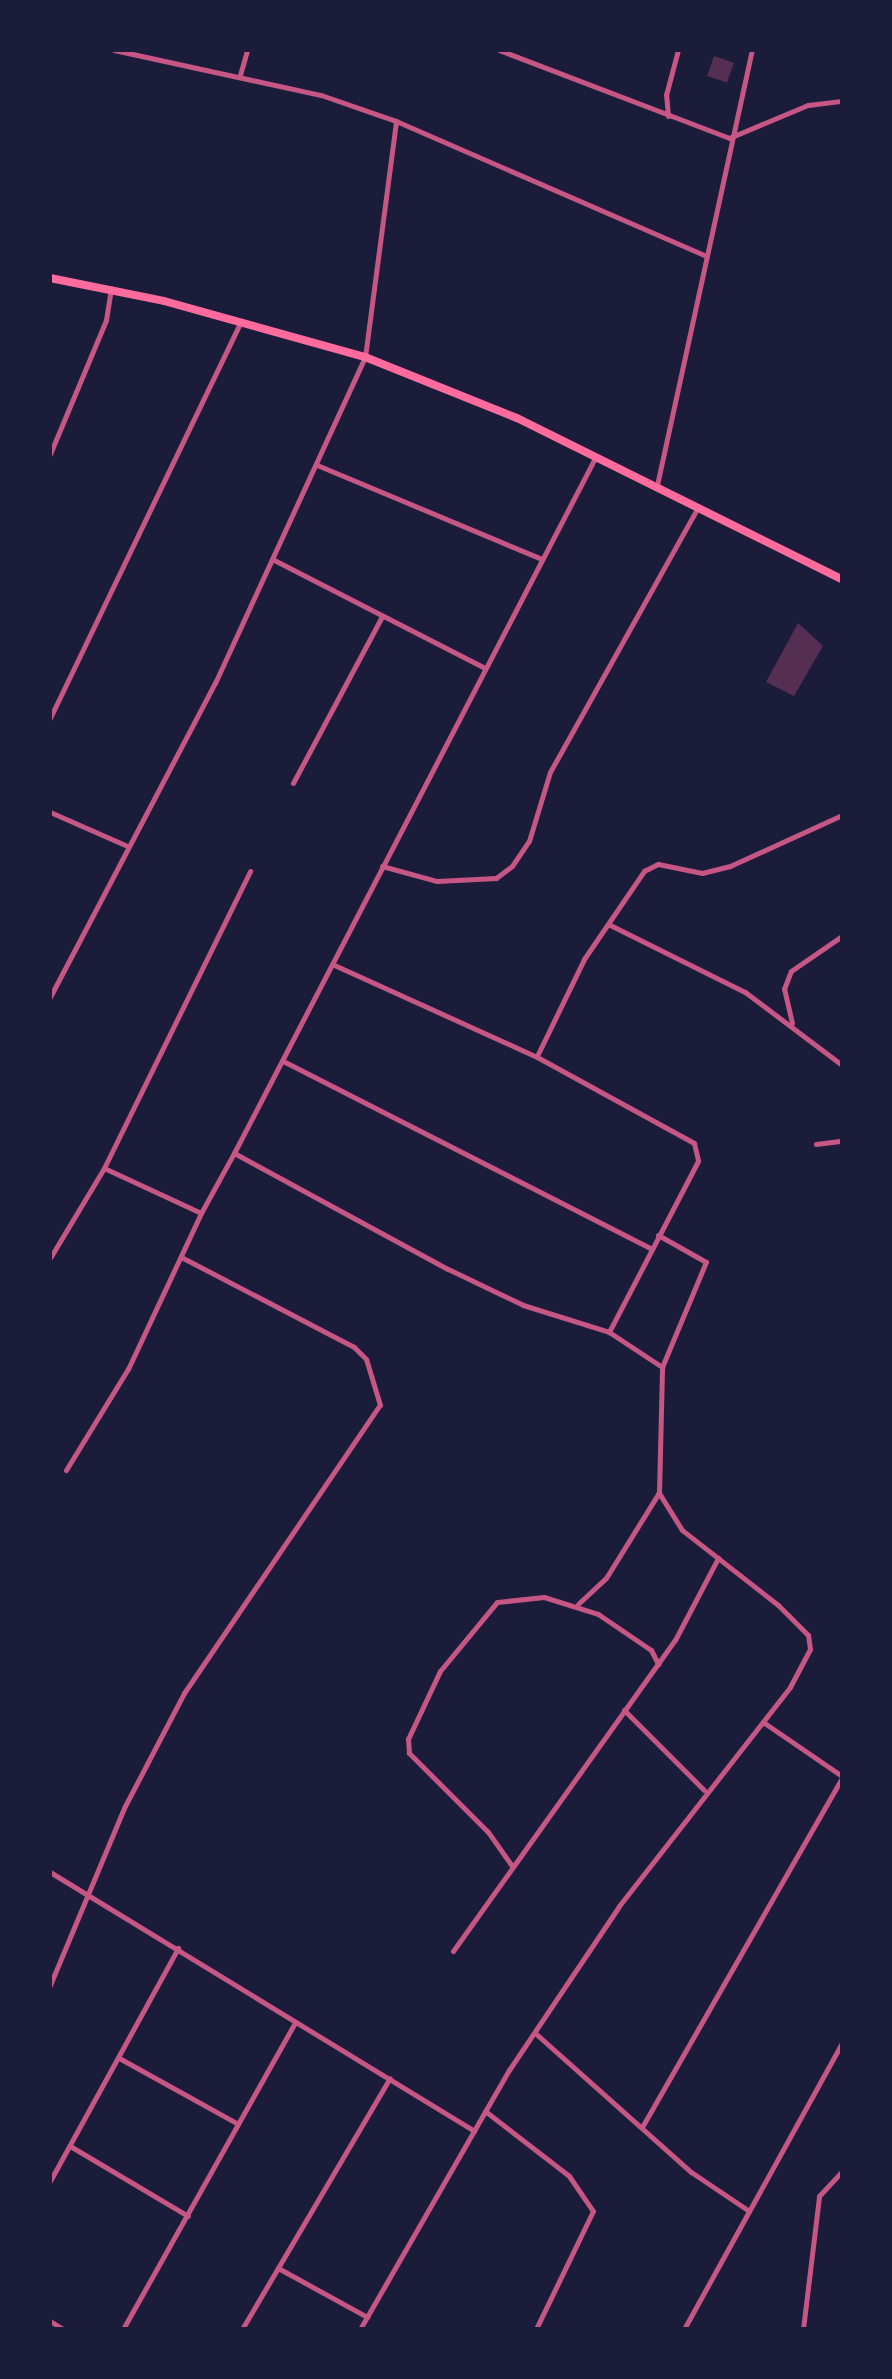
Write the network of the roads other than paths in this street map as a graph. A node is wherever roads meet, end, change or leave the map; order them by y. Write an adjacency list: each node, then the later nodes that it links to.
1 (114, 50): 6 (street)
2 (247, 50): 6 (street)
3 (499, 50): 8 (street)
4 (678, 50): 8 (street)
5 (752, 50): 10 (street)
6 (240, 75): 9 (street)
7 (842, 100): 10 (street)
8 (668, 116): 10 (street)
9 (396, 121): 11 (street); 15 (street)
10 (729, 138): 11 (street)
11 (706, 256): 19 (street)
12 (50, 278): 13 (highway)
13 (111, 288): 14 (highway); 16 (street)
14 (241, 320): 15 (highway); 26 (street)
15 (365, 356): 17 (highway); 18 (street)
16 (50, 454)
17 (596, 456): 19 (highway); 21 (street)
18 (317, 465): 21 (street); 22 (street)
19 (657, 484): 20 (highway)
20 (699, 505): 23 (highway); 31 (street)
21 (542, 559): 25 (street)
22 (273, 560): 24 (street); 30 (street)
23 (842, 579)
24 (382, 616): 25 (street); 27 (street)
25 (484, 668): 31 (street)
26 (50, 718)
27 (293, 783)
28 (50, 812): 30 (street)
29 (842, 815): 33 (street)
30 (125, 845): 36 (street)
31 (382, 866): 35 (street)
32 (250, 871): 44 (street)
33 (610, 925): 37 (street); 38 (street)
34 (842, 936): 37 (street)
35 (332, 964): 38 (street); 39 (street)
36 (50, 997)
37 (792, 1025): 40 (street)
38 (537, 1057): 46 (street)
39 (282, 1061): 43 (street); 47 (street)
40 (842, 1065)
41 (842, 1140): 42 (street)
42 (816, 1144)
43 (234, 1153): 45 (street); 50 (street)
44 (104, 1168): 45 (street); 49 (street)
45 (201, 1213): 48 (street)
46 (658, 1236): 47 (street); 51 (street)
47 (650, 1248): 50 (street)
48 (180, 1256): 52 (street); 63 (street)
49 (50, 1258)
50 (609, 1332): 51 (street)
51 (662, 1367): 53 (street)
52 (66, 1470)
53 (659, 1494): 54 (street); 55 (street)
54 (718, 1558): 56 (street); 58 (street)
55 (578, 1604): 56 (street); 61 (street)
56 (658, 1664): 57 (street)
57 (624, 1710): 60 (street); 61 (street)
58 (763, 1722): 59 (street); 60 (street)
59 (842, 1777): 74 (street)
60 (704, 1790): 68 (street)
61 (512, 1866): 65 (street)
62 (50, 1872): 63 (street)
63 (92, 1895): 64 (street); 66 (street)
64 (178, 1948): 67 (street); 70 (street)
65 (454, 1951)
66 (50, 1985)
67 (295, 2022): 71 (street); 73 (street)
68 (535, 2032): 72 (street); 74 (street)
69 (842, 2044): 79 (street)
70 (118, 2058): 73 (street); 76 (street)
71 (390, 2078): 75 (street); 81 (street)
72 (485, 2111): 75 (street); 88 (street)
73 (238, 2124): 80 (street)
74 (642, 2127): 79 (street)
75 (474, 2131): 82 (street)
76 (70, 2146): 78 (street); 80 (street)
77 (842, 2172): 90 (street)
78 (50, 2182)
79 (749, 2211): 89 (street)
80 (188, 2216): 85 (street)
81 (278, 2268): 82 (street); 86 (street)
82 (367, 2317): 87 (street)
83 (50, 2321): 84 (street)
84 (63, 2329)
85 (122, 2329)
86 (242, 2329)
87 (360, 2329)
88 (536, 2329)
89 (684, 2329)
90 (803, 2329)

